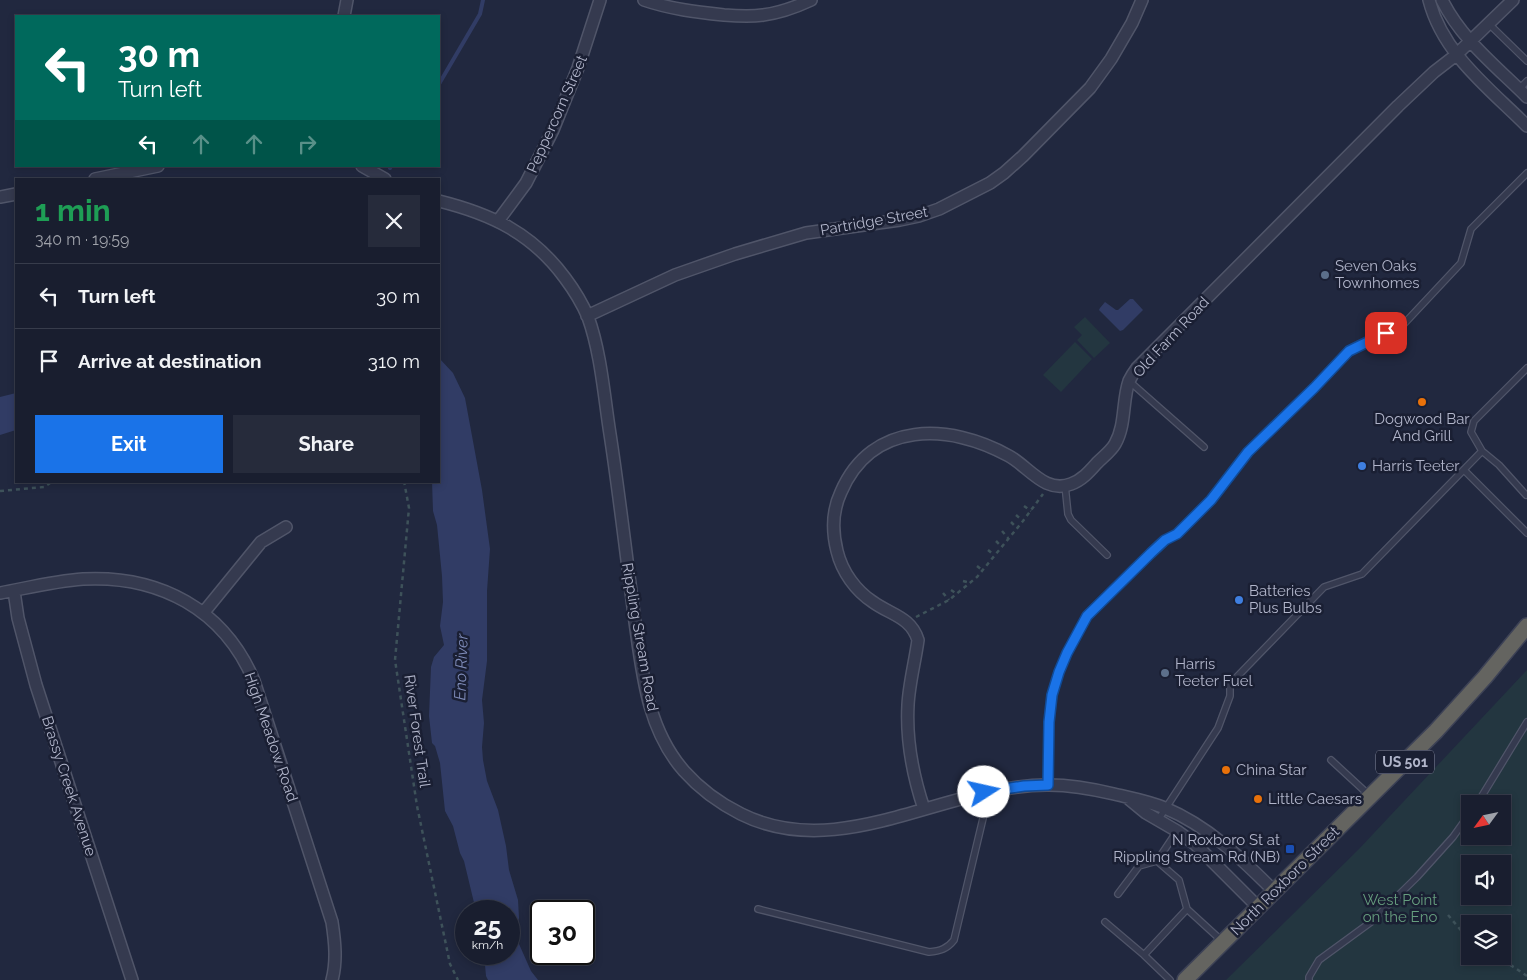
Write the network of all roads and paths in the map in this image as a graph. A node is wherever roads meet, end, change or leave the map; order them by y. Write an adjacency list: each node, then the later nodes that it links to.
1 (347, 0): 9 (street)
2 (600, 0): 24 (street, Peppercorn Street)
3 (644, 0): 4 (street)
4 (811, 0)
5 (1142, 0): 25 (street, Partridge Street)
6 (1428, 0): 12 (street)
7 (1442, 0): 11 (street)
8 (1513, 0): 10 (street, Old Farm Road)
9 (344, 15)
10 (1489, 24): 11 (street, Old Farm Road); 13 (lane)
11 (1471, 42): 12 (street, Old Farm Road); 14 (street)
12 (1456, 56): 15 (street); 27 (street, Old Farm Road)
13 (1527, 61)
14 (1524, 89)
15 (1527, 126)
16 (153, 167): 19 (street)
17 (364, 167): 20 (street)
18 (1527, 173): 67 (lane)
19 (100, 178)
20 (383, 178)
21 (15, 194): 22 (street)
22 (0, 197)
23 (440, 201): 24 (street, Rippling Stream Road)
24 (498, 220): 25 (street, Rippling Stream Road)
25 (587, 316): 73 (street, Rippling Stream Road)
26 (1527, 368): 29 (lane)
27 (1129, 381): 28 (lane); 34 (street, Old Farm Road)
28 (1204, 447)
29 (1482, 452): 30 (lane); 36 (lane)
30 (1464, 470): 45 (lane); 72 (lane)
31 (50, 483): 35 (path)
32 (404, 483): 92 (path, River Forest Trail)
33 (1048, 484): 34 (street, Old Farm Road); 38 (path); 63 (street)
34 (1065, 485): 51 (lane)
35 (0, 491)
36 (1526, 495)
37 (1024, 506): 38 (path)
38 (1031, 511): 40 (path)
39 (1016, 515): 40 (path)
40 (1023, 521): 43 (path)
41 (1011, 522): 43 (path)
42 (286, 527): 62 (street)
43 (1017, 528): 46 (path)
44 (1002, 531): 46 (path)
45 (1527, 533)
46 (1008, 538): 48 (path)
47 (996, 541): 48 (path)
48 (1001, 546): 50 (path)
49 (988, 550): 50 (path)
50 (994, 555): 53 (path)
51 (1107, 555)
52 (977, 566): 53 (path)
53 (982, 570): 55 (path)
54 (963, 581): 55 (path)
55 (970, 583): 60 (path)
56 (951, 590): 60 (path)
57 (14, 591): 58 (street, High Meadow Road); 62 (street, High Meadow Road); 90 (street, Brassy Creek Avenue)
58 (0, 593)
59 (943, 593): 61 (path)
60 (957, 594): 61 (path)
61 (949, 600): 63 (path)
62 (204, 612): 91 (street, High Meadow Road)
63 (908, 622): 73 (street)
64 (1527, 626): 71 (highway, North Roxboro Street / US 501)
65 (1527, 722): 69 (lane)
66 (1331, 760): 71 (lane)
67 (1048, 785): 68 (street, Rippling Stream Road); 70 (street, Rippling Stream Road)
68 (984, 792): 73 (street, Rippling Stream Road); 81 (lane)
69 (1482, 795)
70 (1127, 797): 72 (street, Rippling Stream Road); 74 (street, Rippling Stream Road)
71 (1370, 797): 78 (highway, North Roxboro Street / US 501)
72 (1166, 808): 74 (lane); 78 (street, Rippling Stream Road)
73 (924, 809)
74 (1158, 820): 76 (street, Rippling Stream Road)
75 (1461, 826): 95 (lane)
76 (1177, 831): 77 (lane); 80 (street, Rippling Stream Road)
77 (1157, 860): 79 (lane); 82 (lane)
78 (1274, 891): 80 (highway, North Roxboro Street / US 501)
79 (1118, 894)
80 (1258, 907): 86 (highway, North Roxboro Street / US 501)
81 (758, 909)
82 (1188, 909): 86 (lane); 87 (lane)
83 (1448, 915): 85 (path)
84 (1105, 922): 87 (lane)
85 (1461, 930)
86 (1223, 942): 94 (highway, North Roxboro Street / US 501)
87 (1144, 955): 93 (lane)
88 (1510, 965): 89 (path)
89 (1527, 976)
90 (132, 980)
91 (332, 980)
92 (458, 980)
93 (1170, 980)
94 (1185, 980)
95 (1309, 980)

